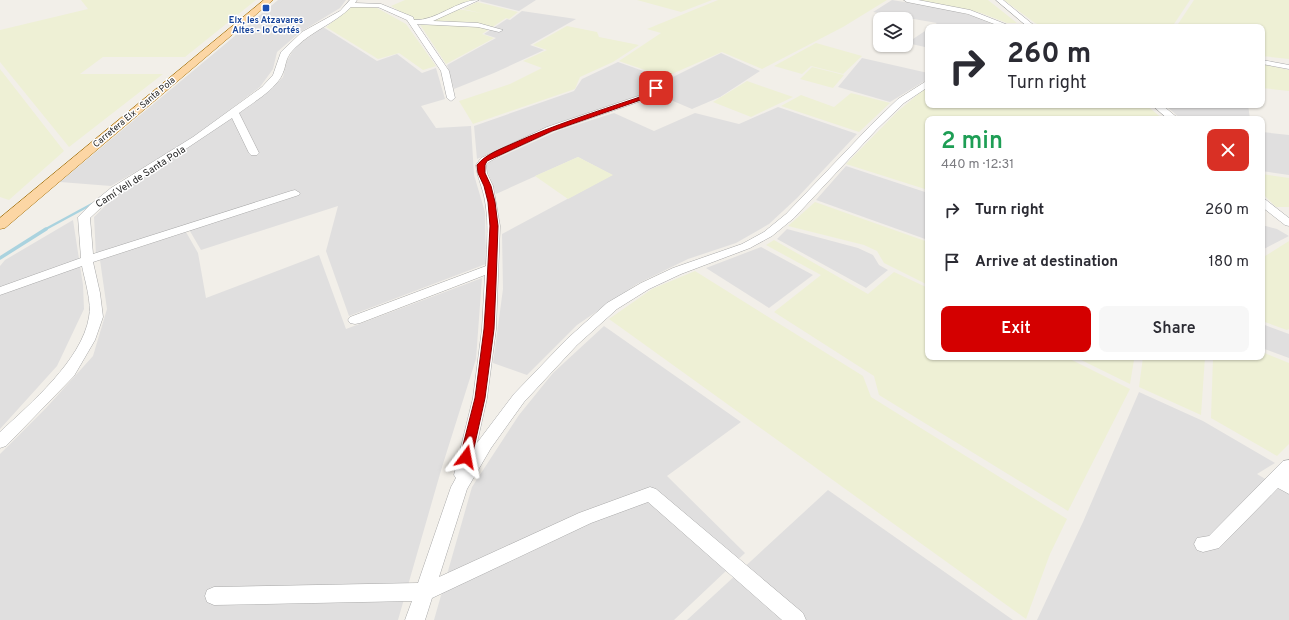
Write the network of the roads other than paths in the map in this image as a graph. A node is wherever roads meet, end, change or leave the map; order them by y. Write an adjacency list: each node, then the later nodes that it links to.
1 (264, 0): 23 (main road, Carretera Elx - Santa Pola)
2 (269, 0): 25 (main road, Carretera Elx - Santa Pola)
3 (476, 0): 8 (street)
4 (907, 0): 9 (street)
5 (999, 0): 10 (street)
6 (352, 2): 7 (street); 18 (street, Camí Vell de Santa Pola)
7 (412, 22): 8 (street); 16 (street)
8 (424, 23): 11 (street)
9 (1002, 24)
10 (1028, 24)
11 (499, 30)
12 (1265, 63): 13 (street)
13 (1289, 67)
14 (662, 81): 27 (street)
15 (925, 85): 33 (street)
16 (451, 98)
17 (1160, 108): 19 (street)
18 (234, 113): 20 (street); 26 (street, Camí Vell de Santa Pola)
19 (1170, 116)
20 (254, 152)
21 (295, 193): 26 (street)
22 (1265, 204): 24 (street)
23 (0, 218)
24 (1289, 224)
25 (0, 225)
26 (87, 260): 28 (street); 30 (street, Camí Vell de Santa Pola)
27 (492, 268): 29 (street); 33 (street)
28 (0, 291)
29 (355, 320)
30 (0, 442)
31 (1289, 466): 32 (street)
32 (1283, 483): 34 (street)
33 (459, 487): 35 (street)
34 (1203, 544)
35 (425, 592): 36 (street); 37 (street); 38 (street)
36 (214, 596)
37 (415, 620)
38 (796, 620)

